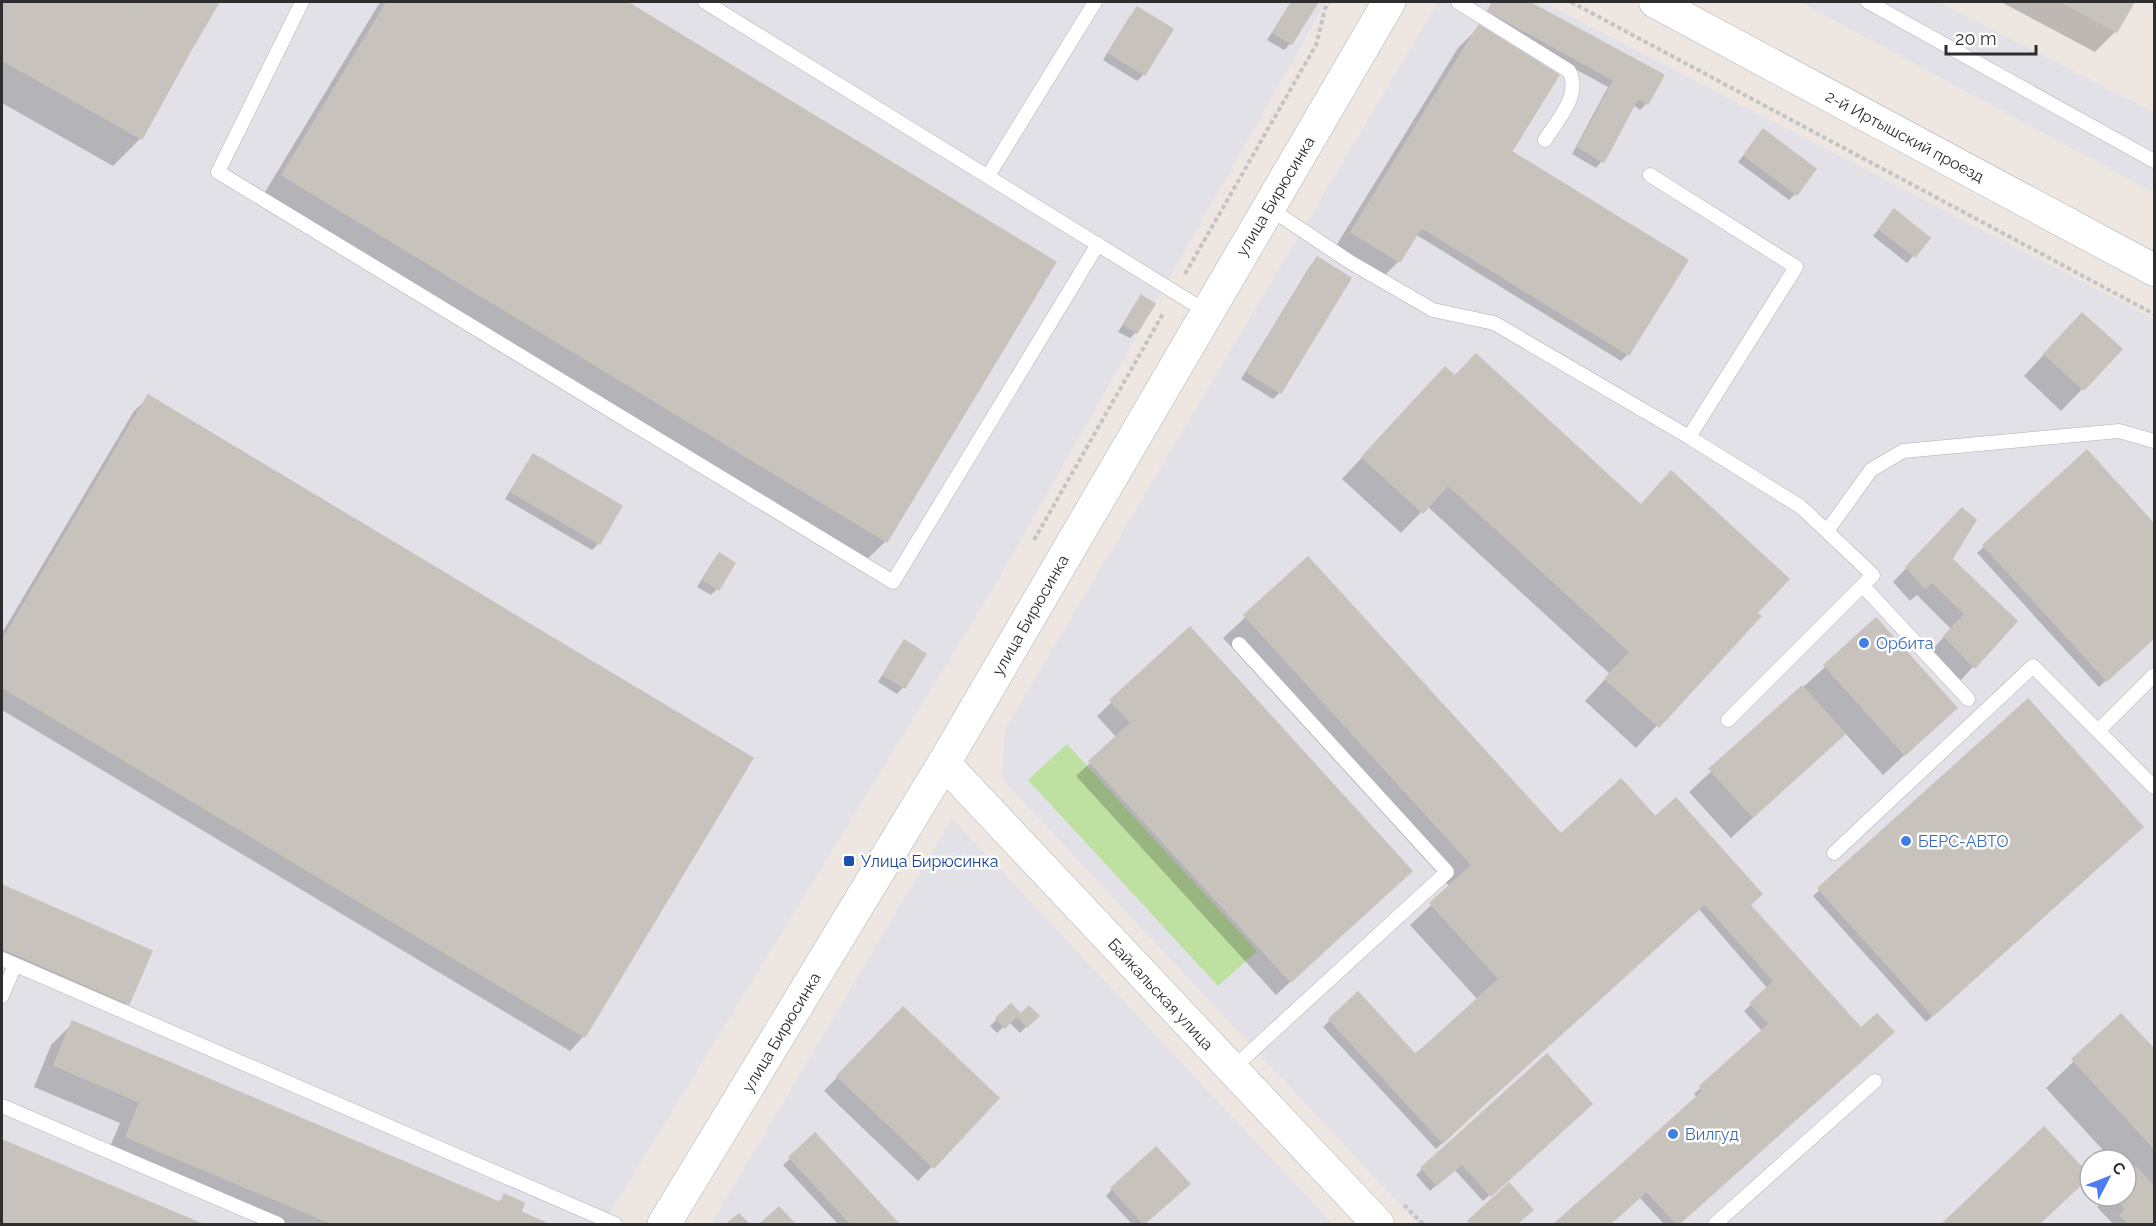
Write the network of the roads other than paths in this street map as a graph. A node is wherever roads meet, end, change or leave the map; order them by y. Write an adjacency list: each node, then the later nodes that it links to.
1 (302, 2): 13 (lane)
2 (705, 2): 11 (lane)
3 (1095, 2): 11 (lane)
4 (1389, 2): 12 (main road, улица Бирюсинка)
5 (1458, 2): 8 (lane)
6 (1655, 2): 14 (street, 2-й Иртышский проезд)
7 (1868, 2): 9 (lane)
8 (1545, 140)
9 (2154, 161)
10 (1650, 175): 16 (lane)
11 (988, 176): 13 (lane)
12 (1269, 208): 15 (main road, улица Бирюсинка); 16 (lane)
13 (1098, 244): 15 (lane)
14 (2154, 270)
15 (1207, 312): 25 (main road, улица Бирюсинка)
16 (1689, 437): 18 (lane)
17 (2154, 441): 18 (lane)
18 (1827, 531): 19 (lane)
19 (1863, 586): 22 (lane); 23 (lane)
20 (1239, 644): 31 (lane)
21 (2154, 675): 24 (lane)
22 (1968, 699)
23 (1728, 720)
24 (2098, 731): 26 (lane); 27 (lane)
25 (944, 763): 31 (street, Байкальская улица); 36 (main road, улица Бирюсинка)
26 (2154, 787)
27 (1834, 853)
28 (2, 959): 29 (lane)
29 (15, 965): 30 (lane); 35 (lane)
30 (2, 996)
31 (1232, 1069): 37 (street, Байкальская улица)
32 (1875, 1081): 38 (lane)
33 (2, 1106): 34 (lane)
34 (278, 1224)
35 (615, 1224)
36 (664, 1224)
37 (1378, 1224)
38 (1715, 1224)

